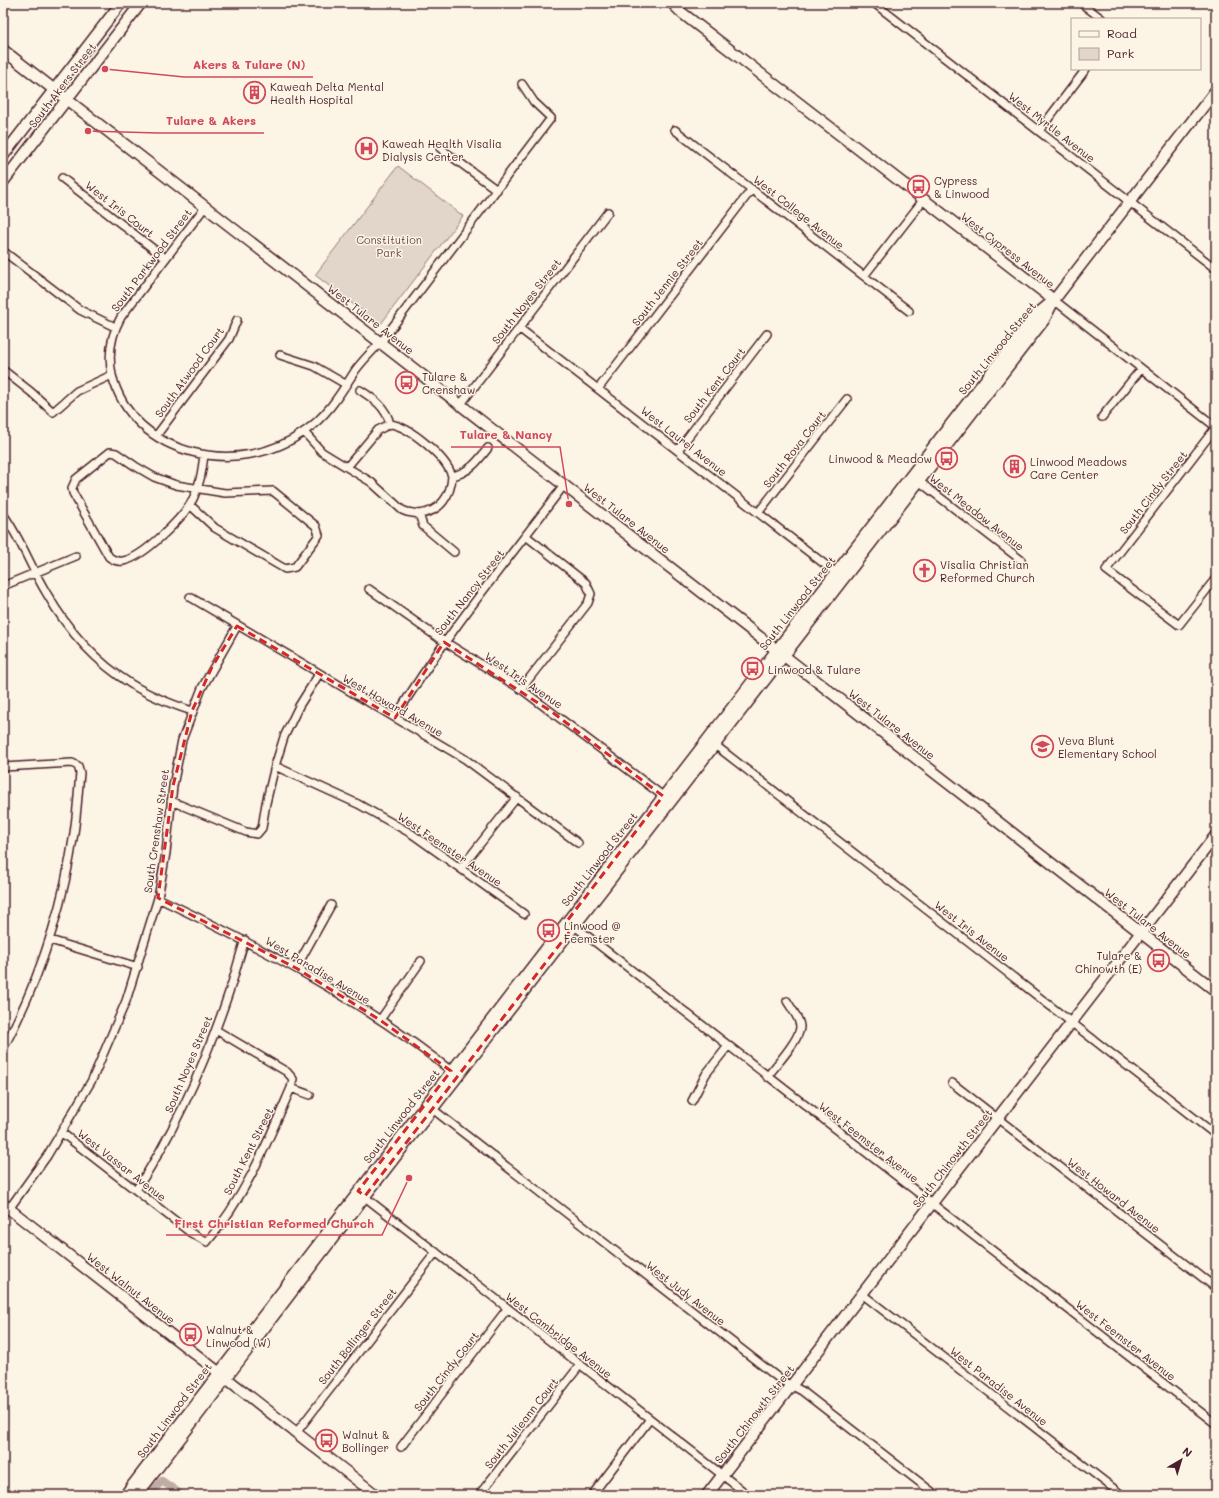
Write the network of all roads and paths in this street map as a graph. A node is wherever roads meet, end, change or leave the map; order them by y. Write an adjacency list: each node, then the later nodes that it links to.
1 (121, 3): 10 (street, South Akers Street)
2 (140, 3): 12 (street, South Akers Street)
3 (672, 3): 21 (street, West Cypress Avenue)
4 (874, 3): 14 (street, West Myrtle Avenue)
5 (1081, 3): 6 (street)
6 (1101, 18)
7 (3, 50): 10 (street, West Tulare Avenue)
8 (1085, 70): 14 (street)
9 (522, 84): 20 (street)
10 (54, 90): 12 (street, West Tulare Avenue); 16 (street, South Akers Street)
11 (1216, 90): 22 (street, South Linwood Street)
12 (67, 99): 18 (street, South Akers Street); 23 (street, West Tulare Avenue)
13 (675, 130): 19 (street, West College Avenue)
14 (1039, 131): 22 (street, West Myrtle Avenue)
15 (440, 148): 20 (street)
16 (3, 156)
17 (62, 178): 26 (street, West Iris Court)
18 (3, 182)
19 (752, 189): 28 (street, West College Avenue); 41 (street, South Jennie Street)
20 (497, 190): 35 (street)
21 (924, 199): 28 (street); 29 (street, West Cypress Avenue)
22 (1130, 202): 27 (street, West Myrtle Avenue); 29 (street, South Linwood Street)
23 (205, 207): 26 (street, South Parkwood Street); 35 (street, West Tulare Avenue)
24 (608, 212): 33 (street, South Noyes Street)
25 (3, 251): 32 (street)
26 (165, 258): 32 (street, South Parkwood Street)
27 (1216, 269)
28 (864, 276): 30 (street, West College Avenue)
29 (1054, 300): 37 (street, West Cypress Avenue); 50 (street, South Linwood Street); 56 (street, South Linwood Street)
30 (909, 311)
31 (237, 320): 49 (street, South Atwood Court)
32 (115, 327): 39 (street, South Parkwood Street)
33 (519, 328): 41 (street, West Laurel Avenue); 44 (street, South Noyes Street)
34 (767, 334): 52 (street, South Kent Court)
35 (381, 342): 40 (street); 44 (street, West Tulare Avenue)
36 (280, 355): 40 (street)
37 (1141, 369): 45 (street); 47 (street, West Cypress Avenue)
38 (3, 370): 39 (street)
39 (112, 375): 49 (street, South Parkwood Street)
40 (347, 385): 48 (street)
41 (598, 389): 52 (street, West Laurel Avenue)
42 (360, 390): 46 (street)
43 (847, 399): 62 (street, South Rova Court)
44 (461, 404): 57 (street, West Tulare Avenue)
45 (1102, 417)
46 (390, 424): 54 (street); 55 (street)
47 (1216, 427): 70 (street, South Cindy Street)
48 (304, 432): 53 (street); 54 (street)
49 (156, 436): 53 (street, South Parkwood Street)
50 (940, 438): 56 (street); 69 (street, South Linwood Street)
51 (488, 448): 55 (street)
52 (678, 450): 62 (street, West Laurel Avenue)
53 (204, 455): 58 (street)
54 (346, 467): 61 (street)
55 (452, 476): 61 (street)
56 (920, 482): 66 (street, West Meadow Avenue); 67 (street, South Linwood Street)
57 (565, 484): 63 (street, South Nancy Street); 76 (street, West Tulare Avenue)
58 (197, 490): 59 (street); 59 (street); 59 (street)
59 (190, 505)
60 (3, 514): 68 (street)
61 (419, 514): 64 (street)
62 (758, 514): 69 (street, West Laurel Avenue)
63 (526, 536): 75 (street, South Nancy Street); 78 (street)
64 (454, 552)
65 (76, 556): 68 (street)
66 (1021, 560)
67 (851, 569): 69 (street); 76 (street, South Linwood Street)
68 (36, 573): 71 (street); 79 (street)
69 (836, 573): 76 (street, South Linwood Street)
70 (1216, 578)
71 (3, 586)
72 (369, 589): 75 (street, West Iris Avenue)
73 (190, 597): 74 (street, West Howard Avenue)
74 (237, 626): 77 (street, West Howard Avenue); 79 (street, South Crenshaw Street)
75 (444, 642): 78 (street, West Iris Avenue); 80 (street, South Nancy Street)
76 (780, 652): 81 (street, South Linwood Street); 82 (street, South Linwood Street); 95 (street, West Tulare Avenue)
77 (319, 674): 80 (street, West Howard Avenue); 83 (street)
78 (521, 689): 85 (street, West Iris Avenue)
79 (192, 711): 87 (street, South Crenshaw Street)
80 (395, 718): 86 (street, West Howard Avenue)
81 (715, 745): 82 (street); 94 (street, South Linwood Street); 104 (street, West Iris Avenue)
82 (701, 747): 85 (street, South Linwood Street)
83 (274, 766): 87 (street); 90 (street, West Feemster Avenue)
84 (3, 767): 96 (street)
85 (663, 796): 94 (street, South Linwood Street)
86 (517, 797): 89 (street, West Howard Avenue); 90 (street)
87 (171, 801): 91 (street, South Crenshaw Street)
88 (1216, 835): 95 (street, South Chinowth Street)
89 (578, 843)
90 (461, 868): 93 (street, West Feemster Avenue)
91 (158, 898): 97 (street, West Paradise Avenue); 99 (street, South Crenshaw Street)
92 (331, 906): 100 (street)
93 (524, 914)
94 (571, 923): 106 (street, West Feemster Avenue); 108 (street, South Linwood Street)
95 (1140, 932): 101 (street, West Tulare Avenue); 104 (street, South Chinowth Street)
96 (50, 940): 99 (street); 107 (street)
97 (245, 940): 100 (street, West Paradise Avenue); 105 (street, South Noyes Street)
98 (421, 961): 103 (street)
99 (138, 967): 116 (street, South Crenshaw Street)
100 (296, 968): 103 (street, West Paradise Avenue)
101 (1216, 991)
102 (786, 1001): 109 (street)
103 (380, 1020): 108 (street, West Paradise Avenue)
104 (1072, 1023): 115 (street, South Chinowth Street); 117 (street, West Iris Avenue)
105 (216, 1030): 111 (street); 118 (street, South Noyes Street)
106 (728, 1046): 109 (street, West Feemster Avenue); 113 (street)
107 (3, 1049)
108 (454, 1074): 114 (street, South Linwood Street)
109 (767, 1077): 120 (street, West Feemster Avenue)
110 (952, 1083): 115 (street, West Howard Avenue)
111 (291, 1088): 112 (street); 122 (street, South Kent Street)
112 (310, 1095)
113 (692, 1101)
114 (429, 1106): 119 (street, South Linwood Street); 129 (street, West Judy Avenue)
115 (998, 1119): 120 (street, South Chinowth Street); 124 (street, West Howard Avenue)
116 (62, 1133): 118 (street, West Vassar Avenue); 121 (street, South Crenshaw Street)
117 (1216, 1135)
118 (136, 1190): 122 (street, West Vassar Avenue)
119 (362, 1194): 123 (street, West Cambridge Avenue); 128 (street, South Linwood Street)
120 (931, 1204): 125 (street, South Chinowth Street); 131 (street, West Feemster Avenue)
121 (6, 1207): 128 (street, West Walnut Avenue)
122 (207, 1242)
123 (436, 1252): 126 (street, West Cambridge Avenue); 132 (street, South Bollinger Street)
124 (1216, 1288)
125 (862, 1294): 129 (street, South Chinowth Street); 143 (street, West Paradise Avenue)
126 (508, 1309): 127 (street, West Cambridge Avenue); 133 (street, South Cindy Court)
127 (580, 1365): 130 (street, West Cambridge Avenue); 138 (street, South Julieann Court)
128 (222, 1374): 132 (street, West Walnut Avenue); 135 (street, South Linwood Street); 136 (street, South Linwood Street)
129 (791, 1386): 134 (street, South Chinowth Street); 142 (street, West Judy Avenue)
130 (650, 1419): 134 (street, West Cambridge Avenue); 139 (street)
131 (1216, 1424)
132 (296, 1432): 137 (street, West Walnut Avenue)
133 (401, 1447)
134 (722, 1475): 140 (street, South Chinowth Street); 141 (street, West Cambridge Avenue)
135 (125, 1495)
136 (137, 1495)
137 (376, 1495)
138 (479, 1495)
139 (592, 1495)
140 (707, 1495)
141 (748, 1495)
142 (936, 1495)
143 (1122, 1495)

